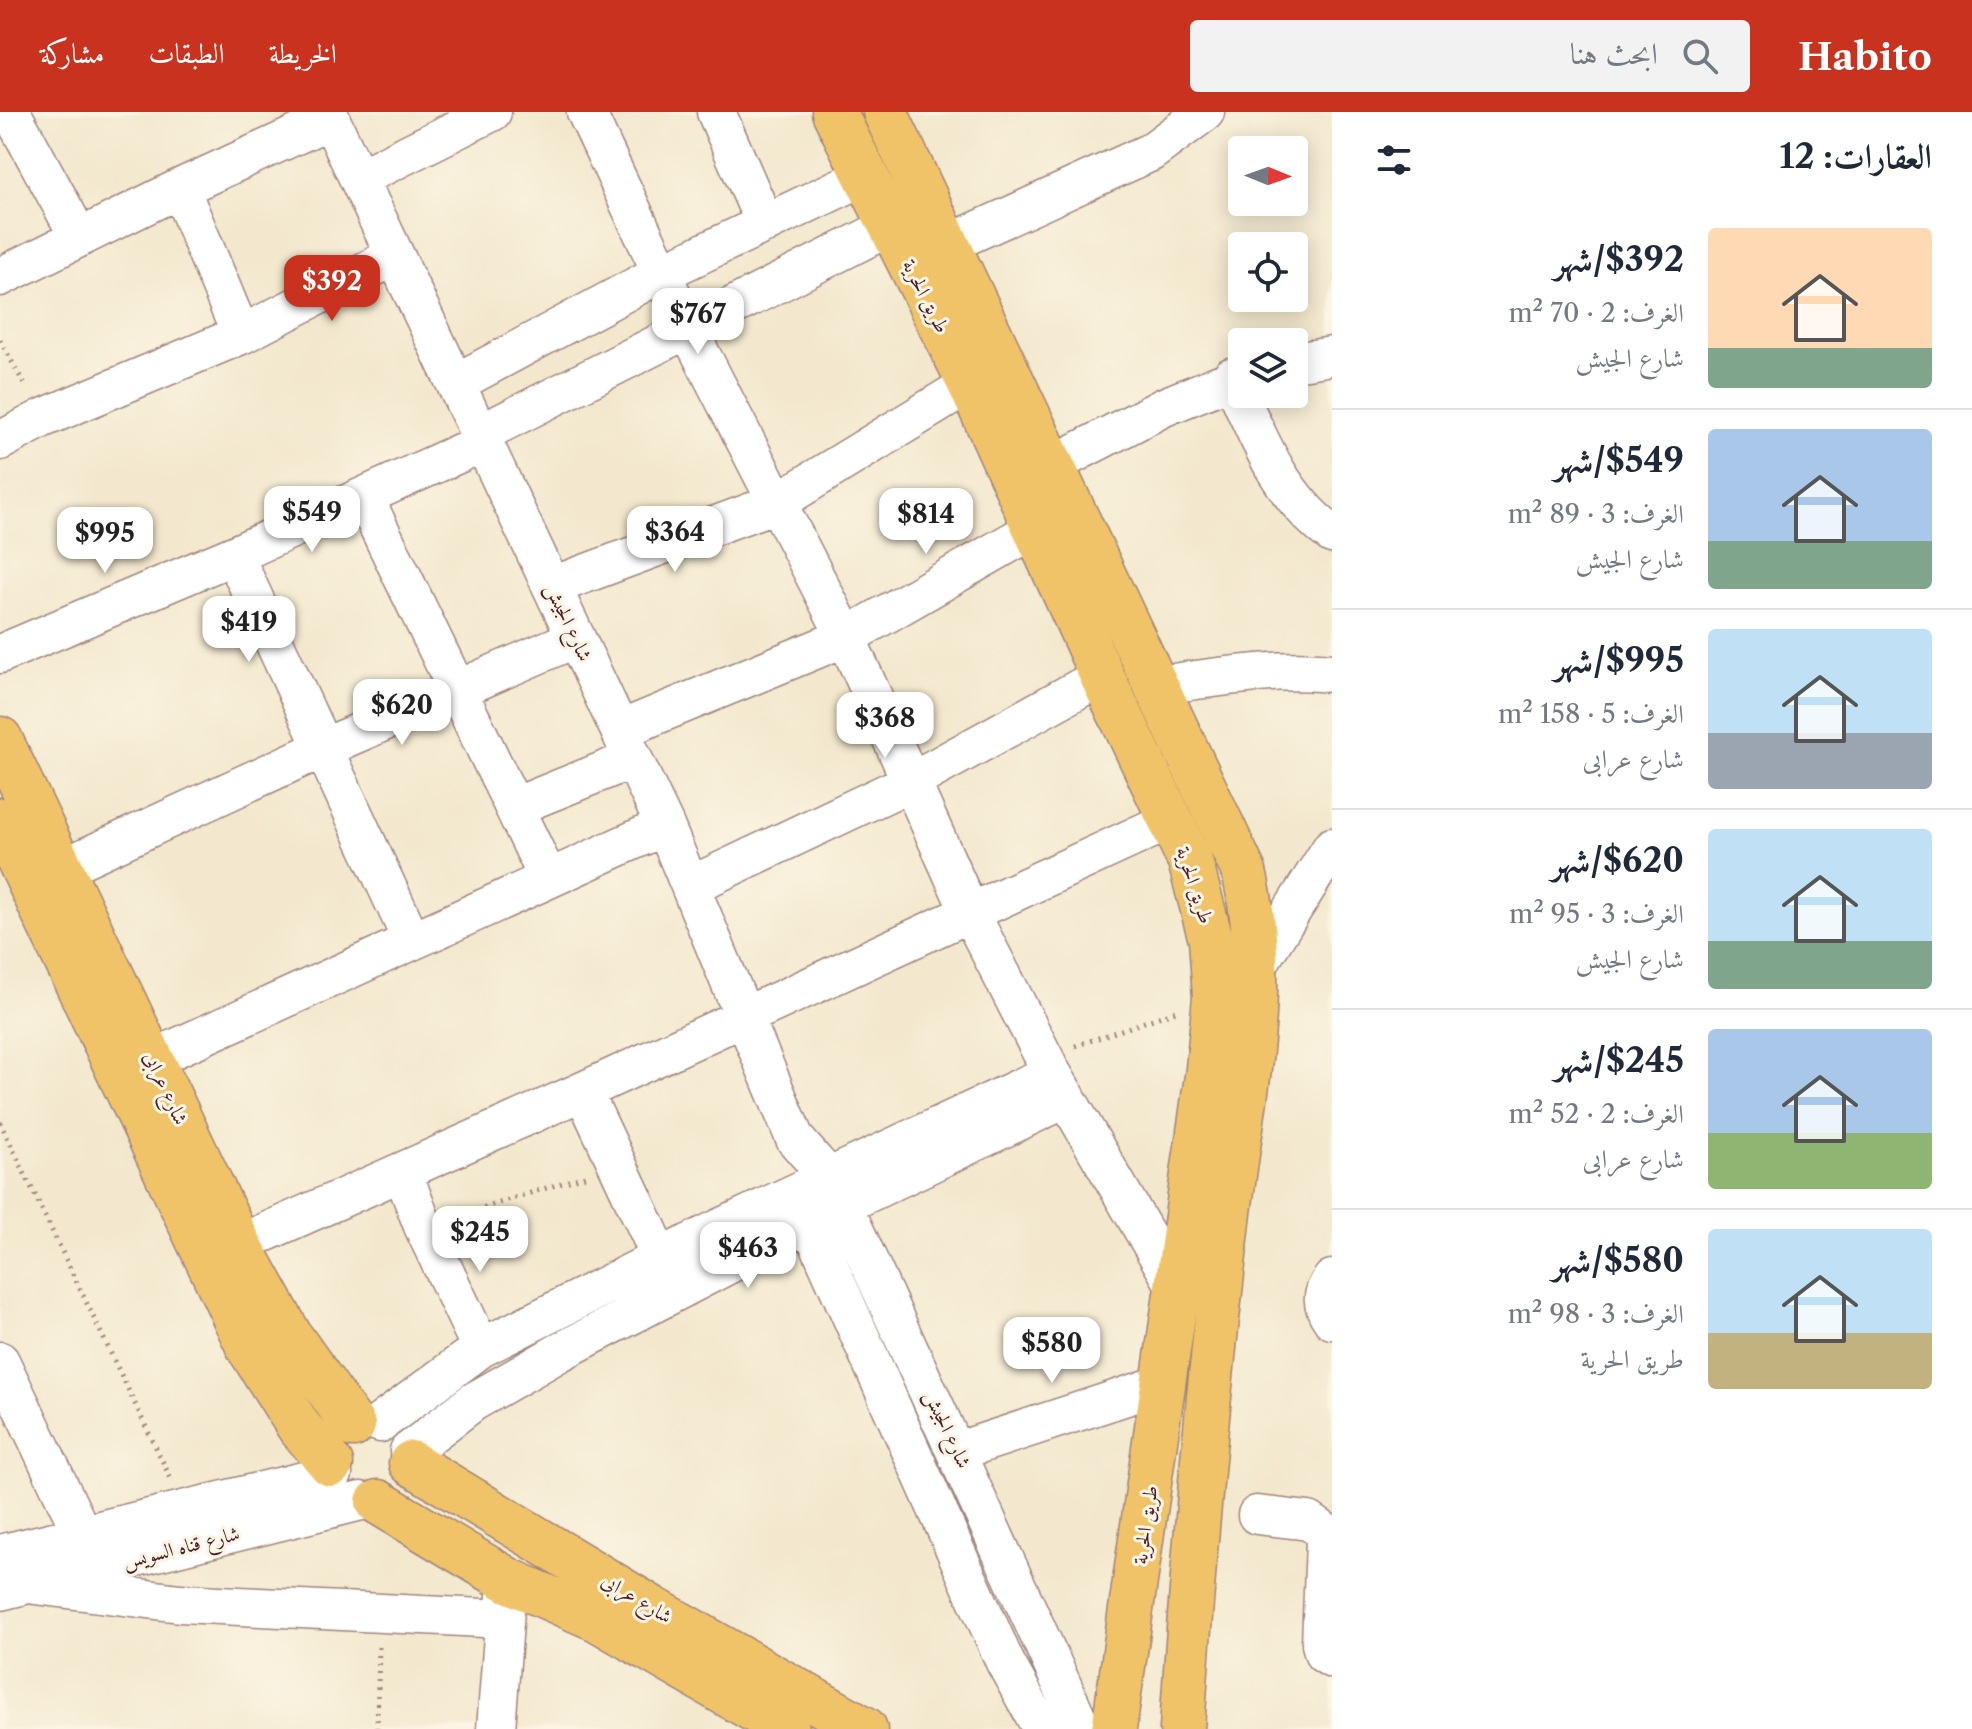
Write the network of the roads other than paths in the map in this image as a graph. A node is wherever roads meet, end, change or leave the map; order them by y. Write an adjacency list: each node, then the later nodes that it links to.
1 (11, 112): 14 (street)
2 (492, 112): 10 (street)
3 (586, 112): 17 (street)
4 (716, 112): 12 (street)
5 (834, 112): 9 (main road, طريق الحرية)
6 (885, 112): 15 (main road, طريق الحرية)
7 (1205, 112): 15 (street)
8 (329, 116): 10 (street, شارع الجيش); 11 (street)
9 (865, 176): 12 (street); 13 (main road, طريق الحرية)
10 (359, 178): 16 (street, شارع الجيش)
11 (180, 188): 14 (street); 20 (street)
12 (765, 224): 17 (street)
13 (891, 226): 19 (street); 25 (main road, طريق الحرية)
14 (79, 237): 18 (street)
15 (946, 245): 29 (main road, طريق الحرية)
16 (395, 256): 20 (street); 24 (street, شارع الجيش)
17 (661, 273): 19 (street); 24 (street)
18 (0, 277)
19 (687, 327): 27 (street); 31 (street)
20 (241, 335): 28 (street)
21 (1332, 356): 22 (street)
22 (1308, 360)
23 (1228, 380): 29 (street)
24 (456, 383): 27 (street, شارع الجيش)
25 (970, 384): 31 (street); 32 (main road, طريق الحرية)
26 (1249, 408): 33 (street)
27 (480, 439): 30 (street); 35 (street, شارع الجيش)
28 (0, 441)
29 (1052, 465): 41 (main road, طريق الحرية)
30 (364, 497): 34 (street); 42 (street)
31 (776, 503): 35 (street); 36 (street)
32 (1036, 528): 36 (street); 40 (main road, طريق الحرية)
33 (1332, 534)
34 (234, 555): 38 (street); 45 (street)
35 (552, 586): 37 (street, شارع الجيش)
36 (846, 637): 44 (street); 46 (street)
37 (576, 638): 42 (street); 44 (street, شارع الجيش)
38 (0, 654)
39 (1332, 673): 41 (street)
40 (1102, 676): 46 (street); 49 (main road, طريق الحرية)
41 (1157, 685): 57 (main road, طريق الحرية)
42 (457, 689): 45 (street); 47 (street)
43 (0, 739): 52 (main road, شارع عرابى)
44 (627, 745): 47 (street); 50 (street, شارع الجيش)
45 (321, 749): 52 (street); 56 (street)
46 (910, 782): 54 (street); 55 (street)
47 (514, 807): 53 (street)
48 (0, 820): 74 (main road, شارع عرابى)
49 (1171, 820): 55 (street); 67 (main road, طريق الحرية)
50 (665, 826): 53 (street); 54 (street, شارع الجيش)
51 (1332, 847): 57 (street)
52 (60, 869): 59 (main road, شارع عرابى)
53 (548, 878): 56 (street)
54 (690, 886): 58 (street, شارع الجيش)
55 (970, 913): 58 (street); 60 (street)
56 (412, 941): 59 (street)
57 (1257, 966): 88 (main road, طريق الحرية)
58 (744, 1015): 61 (street); 63 (street, شارع الجيش)
59 (152, 1059): 64 (main road, شارع عرابى)
60 (1054, 1076): 63 (street); 67 (street)
61 (583, 1091): 62 (street); 65 (street)
62 (403, 1173): 64 (street); 69 (street)
63 (820, 1201): 65 (street); 72 (street); 73 (street, شارع الجيش); 85 (street, شارع الجيش)
64 (239, 1244): 72 (main road, شارع عرابى)
65 (661, 1258): 69 (street)
66 (1332, 1279): 68 (street)
67 (1179, 1292): 71 (main road, طريق الحرية)
68 (1332, 1320)
69 (481, 1348): 72 (street)
70 (0, 1361): 77 (street)
71 (1166, 1383): 73 (street); 87 (main road, طريق الحرية)
72 (388, 1440): 74 (main road); 74 (main road); 84 (main road, شارع عرابى)
73 (958, 1451): 86 (street, شارع الجيش)
74 (351, 1485): 77 (street, شارع قناه السويس); 79 (street, شارع قناه السويس); 80 (main road, شارع عرابى)
75 (1257, 1515): 76 (street)
76 (1328, 1532): 81 (street)
77 (82, 1534): 78 (street, شارع قناه السويس)
78 (0, 1554)
79 (18, 1588): 80 (street)
80 (506, 1599): 82 (street); 83 (main road, شارع عرابى)
81 (1332, 1659)
82 (496, 1729)
83 (787, 1729)
84 (865, 1729)
85 (1042, 1729)
86 (1082, 1729)
87 (1114, 1729)
88 (1182, 1729)

